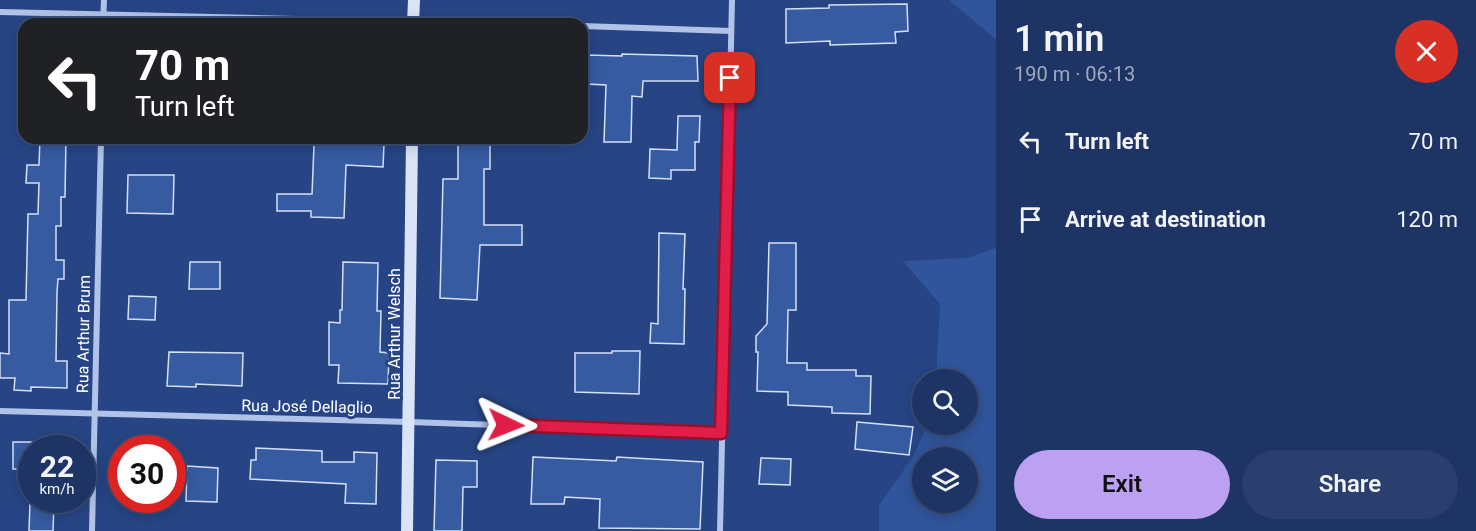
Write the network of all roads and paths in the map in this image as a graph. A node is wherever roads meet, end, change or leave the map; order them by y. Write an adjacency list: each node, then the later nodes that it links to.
1 (104, 0): 5 (street)
2 (414, 0): 8 (street)
3 (732, 0): 10 (street)
4 (0, 12): 5 (street)
5 (104, 14): 6 (street); 7 (street)
6 (104, 18)
7 (258, 18)
8 (413, 18)
9 (588, 26): 10 (street)
10 (731, 31): 16 (street)
11 (101, 144): 14 (street, Rua Arthur Brum)
12 (412, 144): 15 (street, Rua Arthur Welsch)
13 (0, 411): 14 (street, Rua José Dellaglio)
14 (94, 415): 15 (street, Rua José Dellaglio); 17 (street, Rua Arthur Brum)
15 (410, 422): 16 (street, Rua José Dellaglio); 18 (street, Rua Arthur Welsch)
16 (721, 433): 19 (street)
17 (92, 531)
18 (407, 531)
19 (720, 531)

